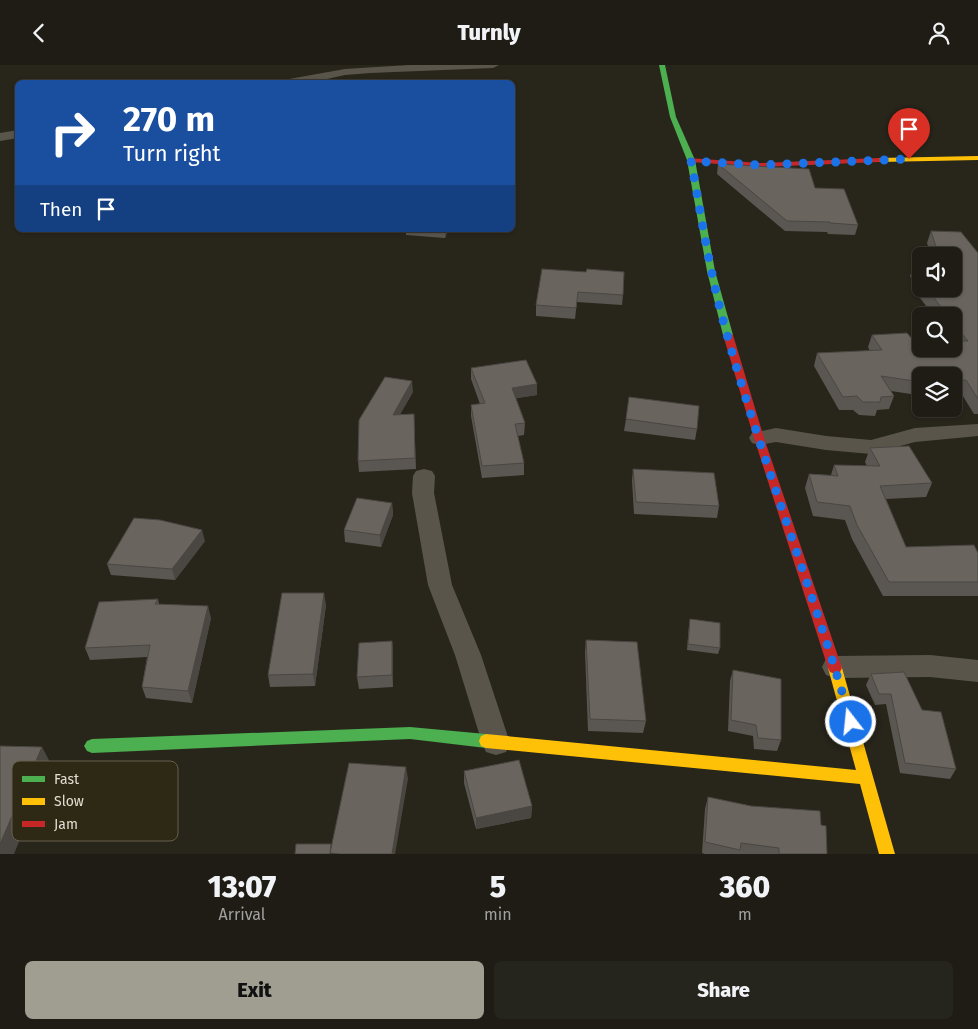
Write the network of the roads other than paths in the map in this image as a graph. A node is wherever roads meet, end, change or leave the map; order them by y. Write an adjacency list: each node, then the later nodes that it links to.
1 (493, 65): 3 (street)
2 (662, 65): 7 (street)
3 (304, 80)
4 (15, 134): 5 (street)
5 (0, 137)
6 (978, 158): 7 (street)
7 (691, 161): 9 (street)
8 (978, 430): 9 (street)
9 (759, 439): 11 (street)
10 (424, 476): 13 (street)
11 (835, 667): 12 (street); 15 (street)
12 (978, 671)
13 (496, 743): 14 (street); 15 (street)
14 (92, 746)
15 (866, 778): 16 (street)
16 (887, 854)

